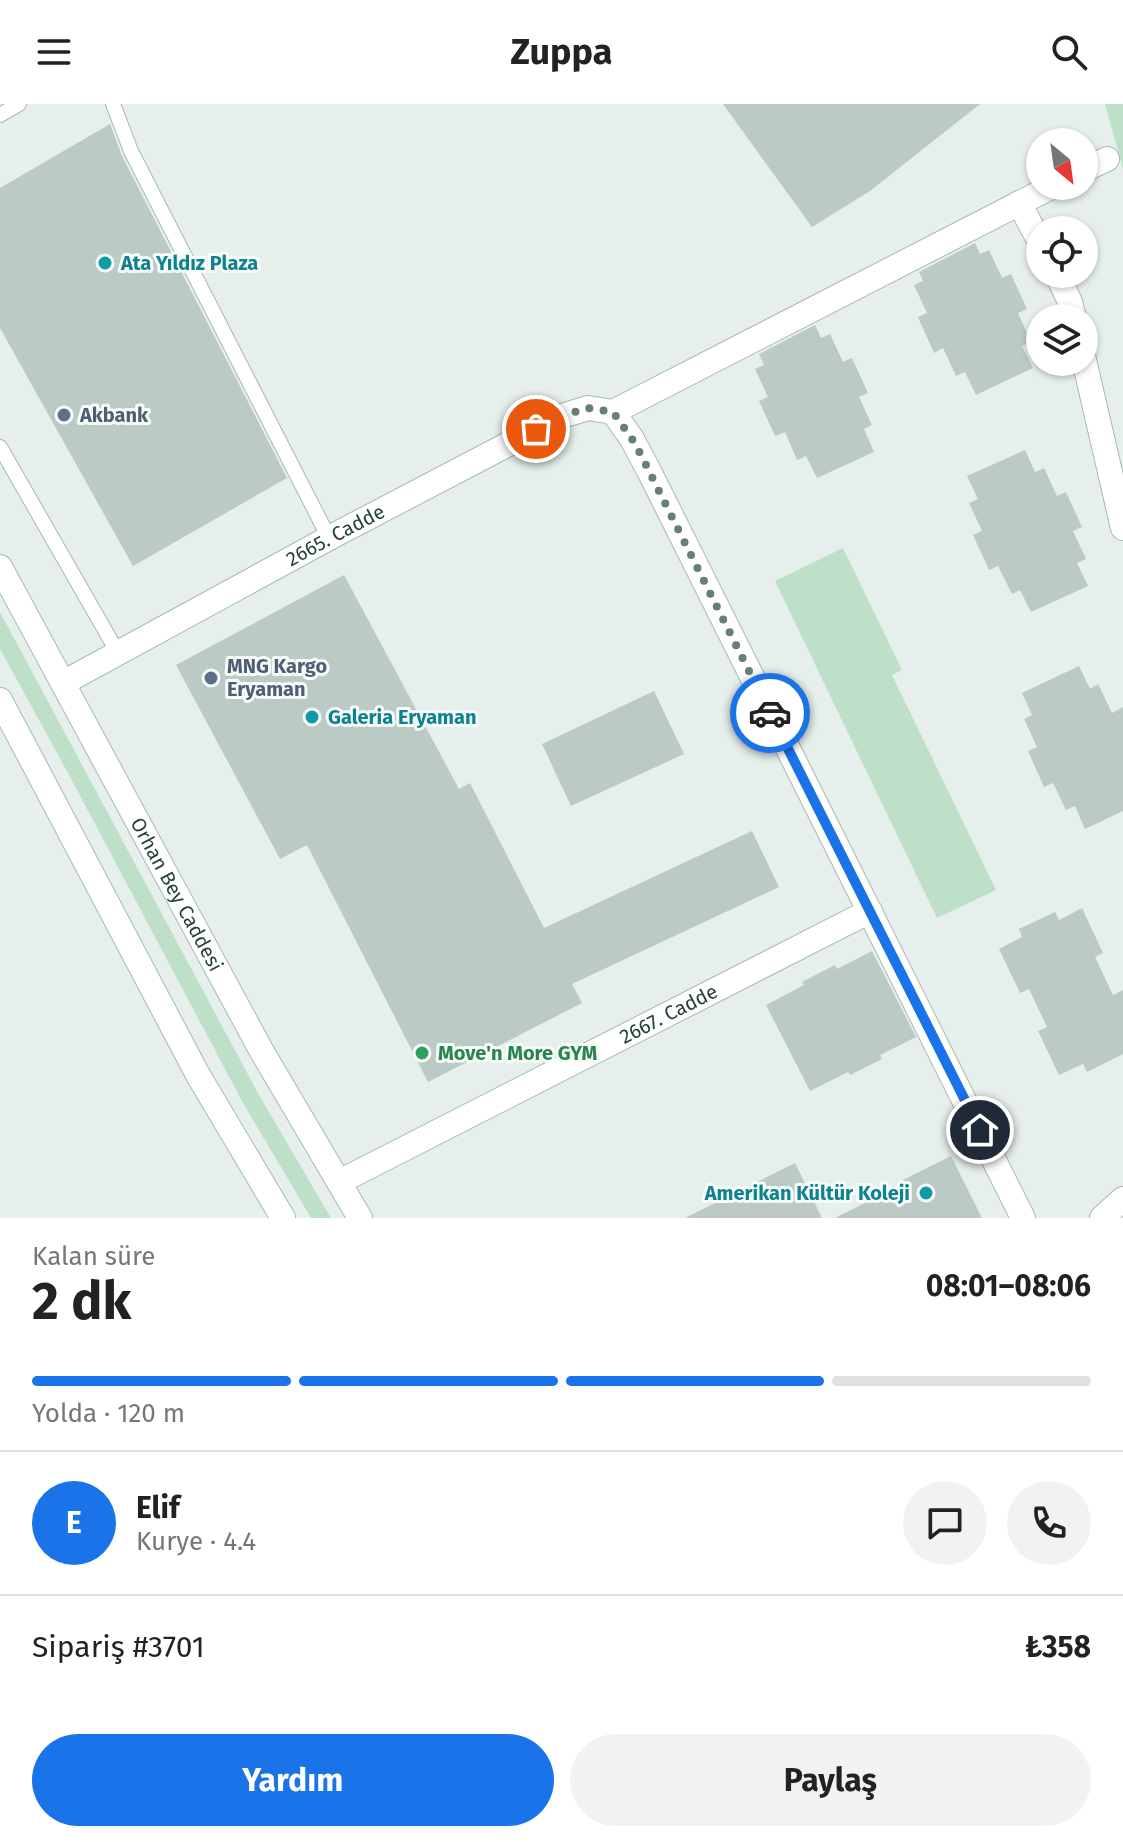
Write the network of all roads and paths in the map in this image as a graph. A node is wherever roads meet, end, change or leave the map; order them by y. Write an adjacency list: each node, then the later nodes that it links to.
1 (19, 104): 3 (lane)
2 (113, 104): 13 (lane)
3 (0, 115)
4 (1107, 159): 5 (street)
5 (1098, 163)
6 (1026, 200): 7 (street)
7 (1019, 203): 8 (street); 10 (street)
8 (1026, 216)
9 (1088, 376): 12 (street)
10 (613, 412): 13 (street, 2665. Cadde); 18 (street)
11 (0, 447): 15 (lane)
12 (1123, 528)
13 (329, 538): 15 (street, 2665. Cadde)
14 (0, 567): 16 (street, Orhan Bey Caddesi)
15 (118, 653): 16 (street, 2665. Cadde)
16 (63, 683): 19 (street, Orhan Bey Caddesi)
17 (2, 709): 21 (street)
18 (870, 911): 19 (street, 2667. Cadde); 23 (street)
19 (339, 1182): 22 (street, Orhan Bey Caddesi)
20 (1123, 1199): 24 (street)
21 (283, 1218)
22 (360, 1218)
23 (1023, 1218)
24 (1102, 1218)

